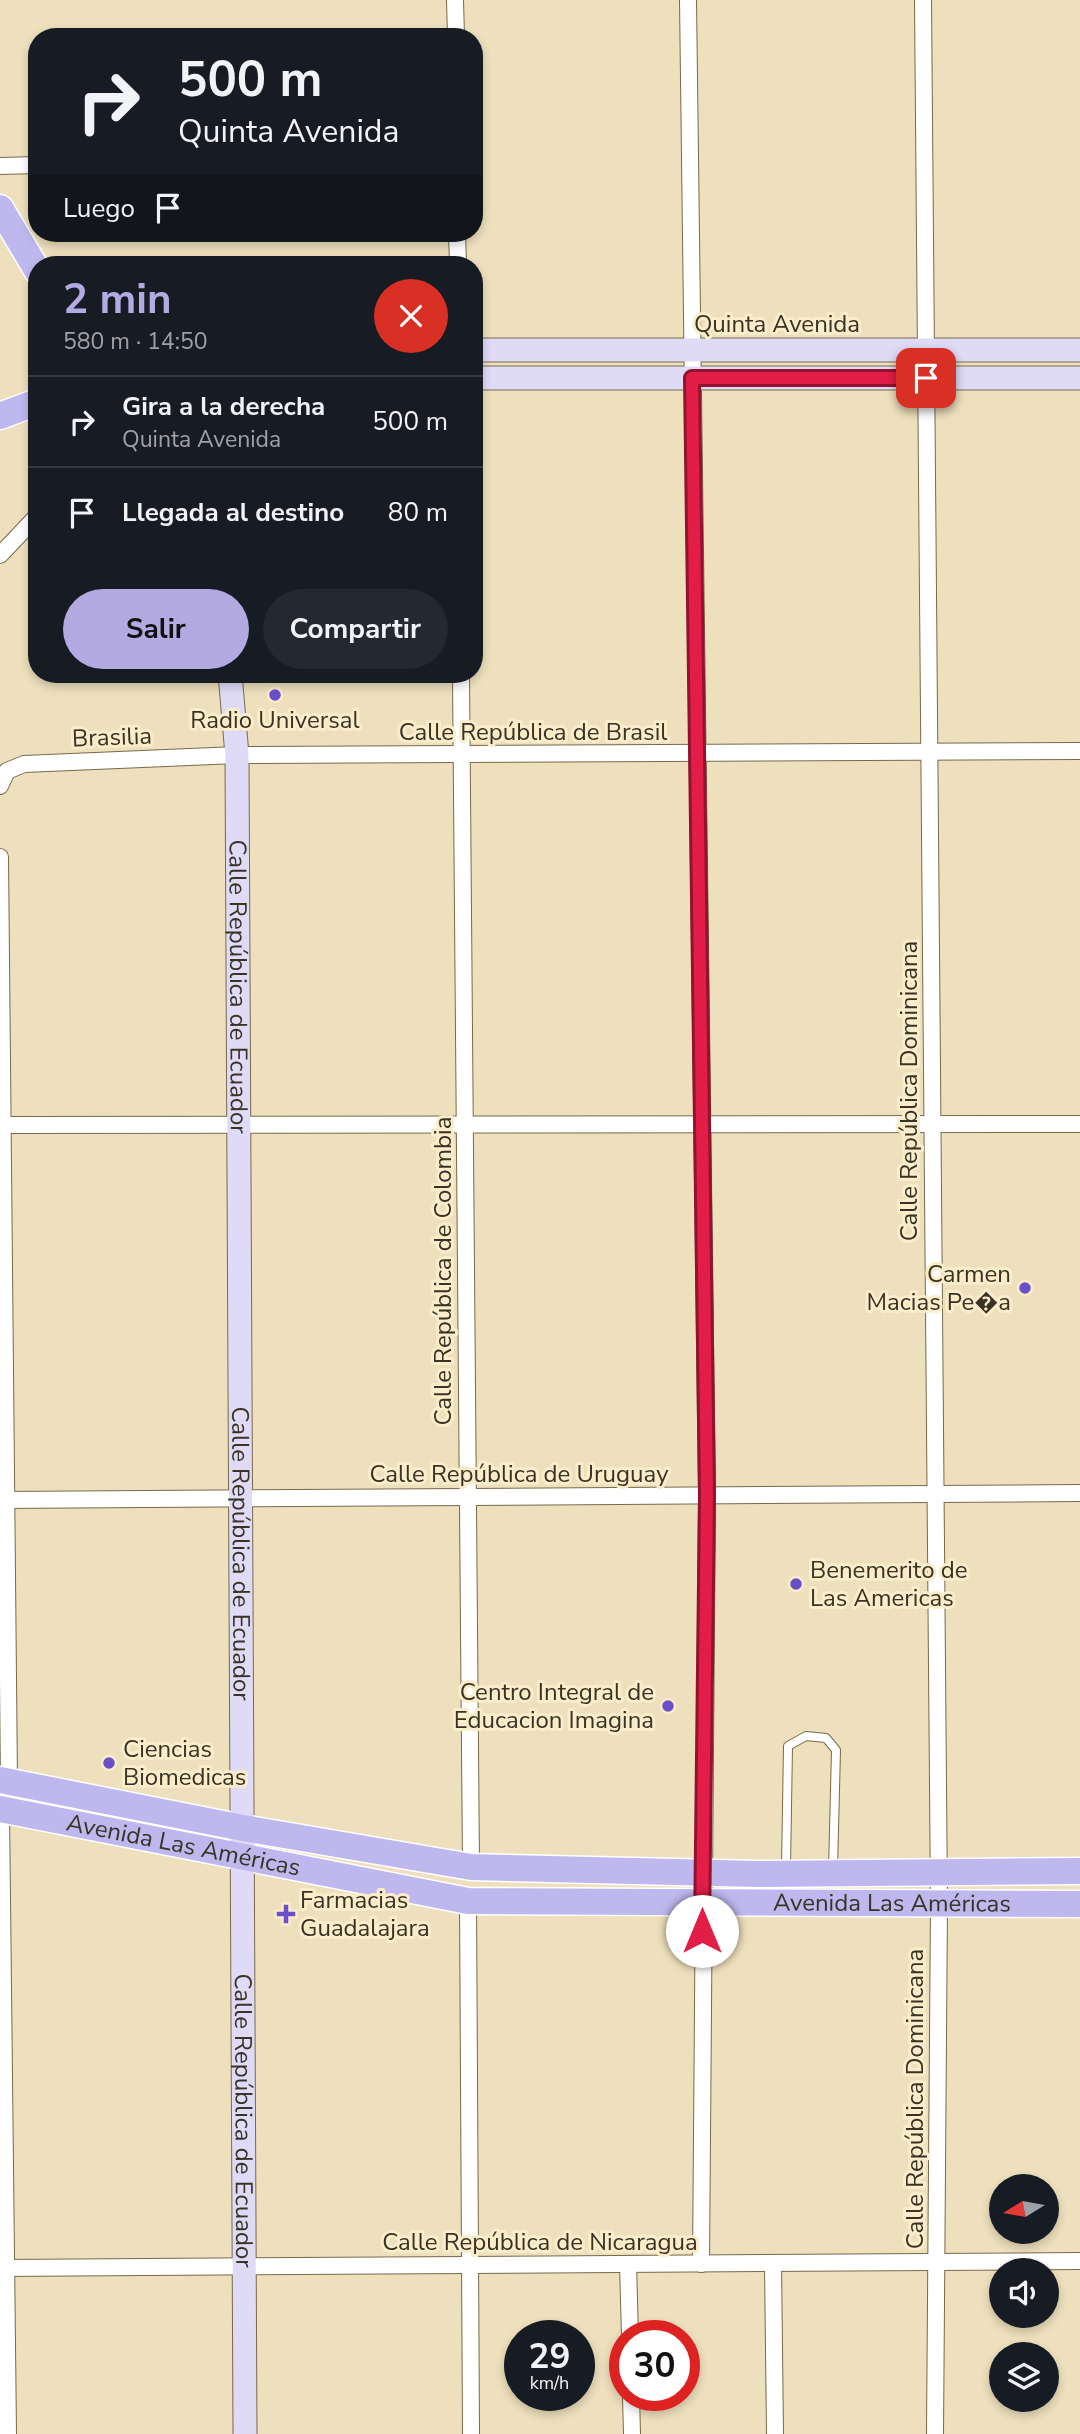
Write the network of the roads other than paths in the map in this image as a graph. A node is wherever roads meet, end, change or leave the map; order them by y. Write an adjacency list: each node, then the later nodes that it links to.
1 (456, 0): 4 (street)
2 (688, 0): 10 (street)
3 (923, 0): 11 (street, Calle República Dominicana)
4 (456, 28)
5 (0, 166): 6 (street)
6 (28, 166)
7 (0, 208): 8 (main road)
8 (29, 256)
9 (483, 350): 10 (street, Quinta Avenida)
10 (692, 350): 11 (street, Quinta Avenida); 14 (street)
11 (926, 350): 12 (street, Quinta Avenida); 15 (street, Calle República Dominicana)
12 (1080, 350)
13 (483, 378): 14 (street)
14 (692, 378): 15 (street); 25 (street)
15 (926, 378): 16 (street); 24 (street, Calle República Dominicana)
16 (1080, 378)
17 (28, 405): 18 (main road)
18 (0, 416)
19 (28, 525): 20 (street)
20 (0, 555)
21 (231, 683): 26 (street, Calle República de Ecuador)
22 (461, 683): 27 (street, Calle República de Colombia)
23 (1080, 751): 24 (street, Calle República de Brasil)
24 (929, 752): 25 (street, Calle República de Brasil); 32 (street, Calle República Dominicana)
25 (697, 754): 27 (street, Calle República de Brasil); 34 (street)
26 (237, 755): 27 (street, Calle República de Brasil); 28 (street, Brasilia); 35 (street, Calle República de Ecuador)
27 (461, 756): 33 (street, Calle República de Colombia)
28 (0, 786)
29 (0, 858): 31 (street)
30 (1080, 1124): 32 (street)
31 (1, 1125): 35 (street); 41 (street)
32 (932, 1125): 34 (street); 37 (street, Calle República Dominicana)
33 (465, 1126): 34 (street); 35 (street); 39 (street, Calle República de Colombia)
34 (702, 1126): 38 (street)
35 (239, 1127): 40 (street, Calle República de Ecuador)
36 (1080, 1493): 37 (street, Calle República de Uruguay)
37 (935, 1494): 38 (street, Calle República de Uruguay); 48 (street, Calle República Dominicana)
38 (707, 1495): 39 (street, Calle República de Uruguay); 49 (street)
39 (467, 1497): 40 (street, Calle República de Uruguay); 46 (street, Calle República de Colombia)
40 (241, 1498): 41 (street, Calle República de Uruguay); 44 (street, Calle República de Ecuador)
41 (3, 1500): 42 (street)
42 (4, 1781): 44 (main road, Avenida Las Américas)
43 (1, 1809): 45 (main road, Avenida Las Américas); 63 (street)
44 (243, 1828): 45 (street, Calle República de Ecuador); 46 (main road, Avenida Las Américas)
45 (243, 1856): 52 (main road, Avenida Las Américas); 62 (street, Calle República de Ecuador)
46 (471, 1867): 49 (main road, Avenida Las Américas)
47 (1080, 1871): 48 (main road, Avenida Las Américas)
48 (938, 1872): 51 (main road, Avenida Las Américas); 54 (street, Calle República Dominicana)
49 (702, 1873): 50 (main road, Avenida Las Américas); 53 (street)
50 (786, 1873): 51 (main road, Avenida Las Américas); 51 (lane)
51 (833, 1873)
52 (468, 1901): 53 (main road, Avenida Las Américas); 61 (street)
53 (702, 1903): 54 (main road, Avenida Las Américas); 60 (street)
54 (939, 1903): 55 (main road, Avenida Las Américas); 58 (street, Calle República Dominicana)
55 (1080, 1904)
56 (1080, 2261): 58 (street, Calle República de Nicaragua)
57 (773, 2263): 58 (street, Calle República de Nicaragua); 60 (street, Calle República de Nicaragua); 70 (street)
58 (936, 2263): 71 (street, Calle República Dominicana)
59 (628, 2264): 60 (street, Calle República de Nicaragua); 61 (street, Calle República de Nicaragua); 64 (street)
60 (701, 2264)
61 (469, 2265): 62 (street, Calle República de Nicaragua); 68 (street)
62 (244, 2267): 63 (street, Calle República de Nicaragua); 67 (street, Calle República de Ecuador)
63 (2, 2268): 66 (street)
64 (630, 2320)
65 (631, 2411): 69 (street)
66 (8, 2434)
67 (246, 2434)
68 (471, 2434)
69 (632, 2434)
70 (775, 2434)
71 (935, 2434)

